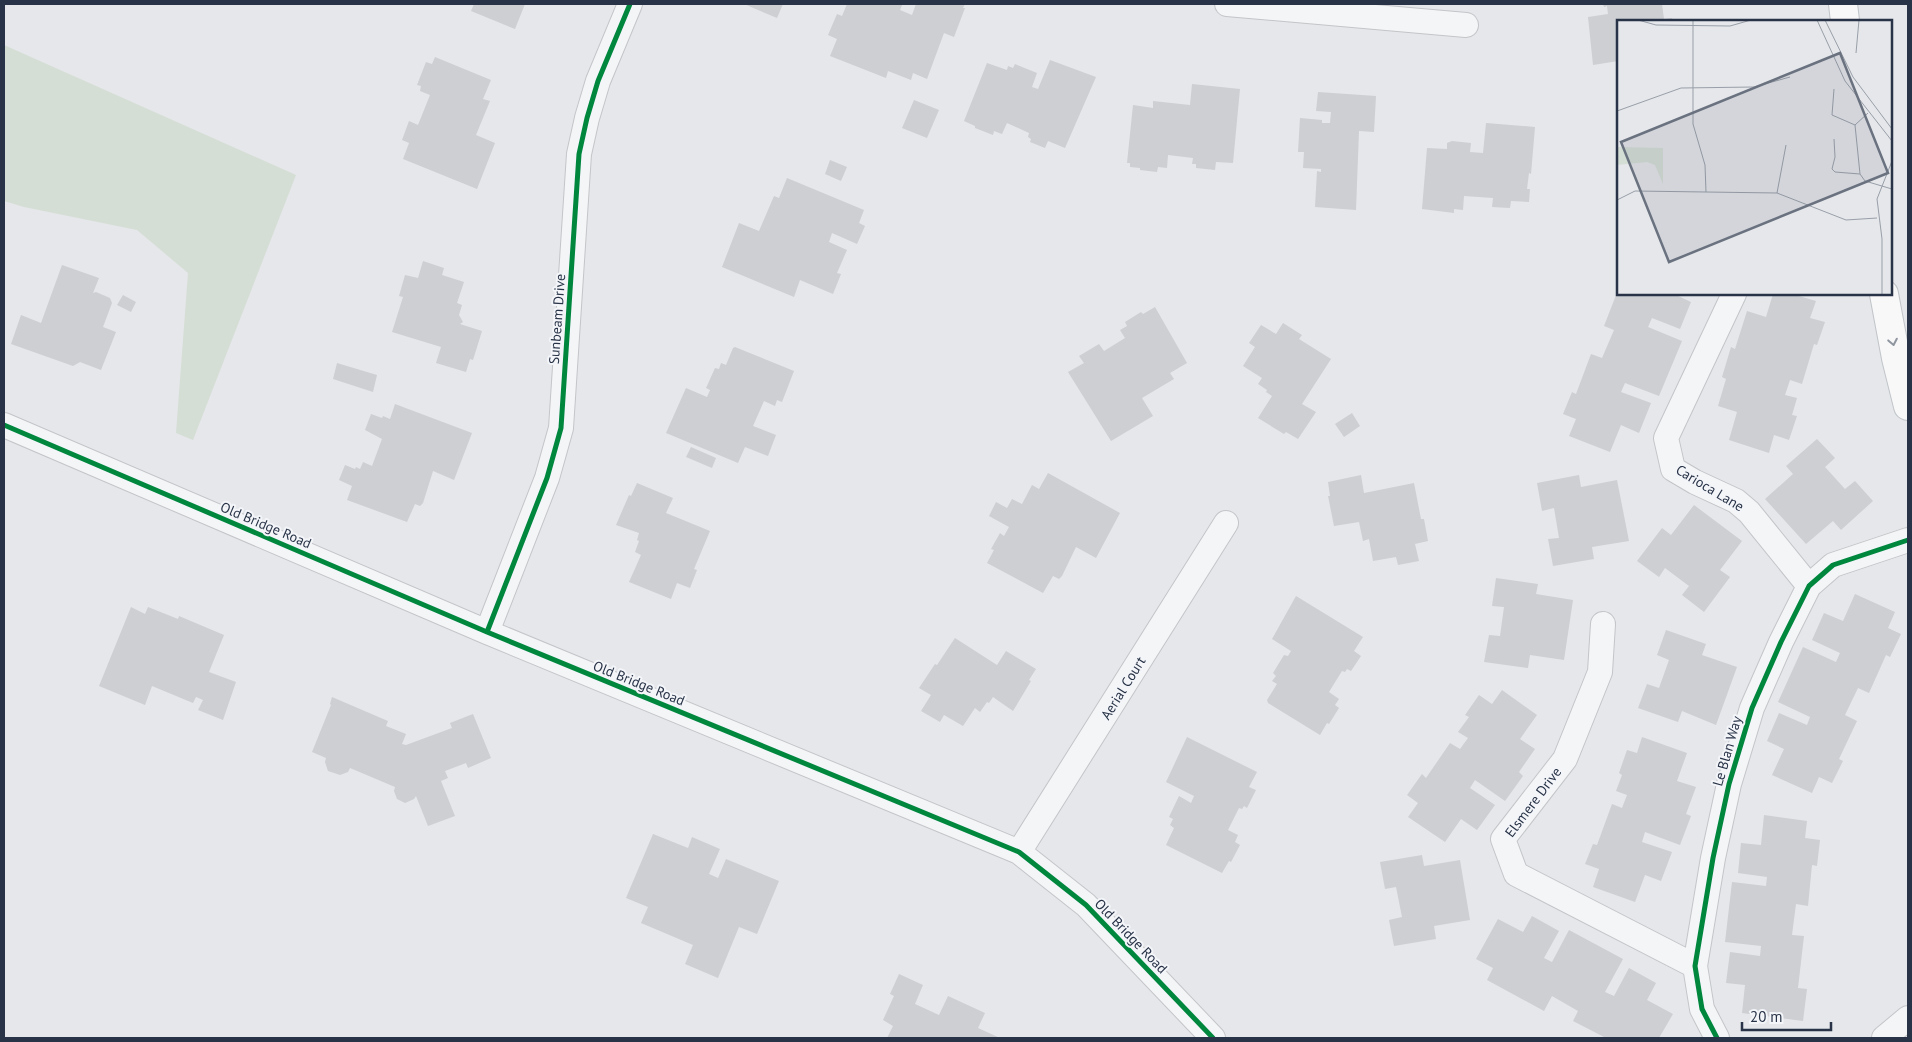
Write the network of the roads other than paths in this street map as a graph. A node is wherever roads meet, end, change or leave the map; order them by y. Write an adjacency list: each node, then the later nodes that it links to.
1 (630, 4): 14 (street, Sunbeam Drive)
2 (1227, 4): 5 (street)
3 (1843, 4): 4 (main road)
4 (1845, 20)
5 (1466, 25)
6 (1734, 295): 12 (street, Carioca Lane)
7 (1884, 295): 8 (main road, one-way to 8)
8 (1908, 406)
9 (4, 425): 14 (street, Old Bridge Road)
10 (1226, 523): 15 (street, Aerial Court)
11 (1908, 540): 12 (street, Le Blan Way)
12 (1809, 586): 16 (street, Le Blan Way)
13 (1603, 624): 16 (street, Elsmere Drive)
14 (487, 632): 15 (street, Old Bridge Road)
15 (1019, 852): 18 (street, Old Bridge Road)
16 (1695, 966): 19 (street, Le Blan Way)
17 (1908, 1018): 20 (street)
18 (1213, 1038)
19 (1717, 1038)
20 (1884, 1038)

